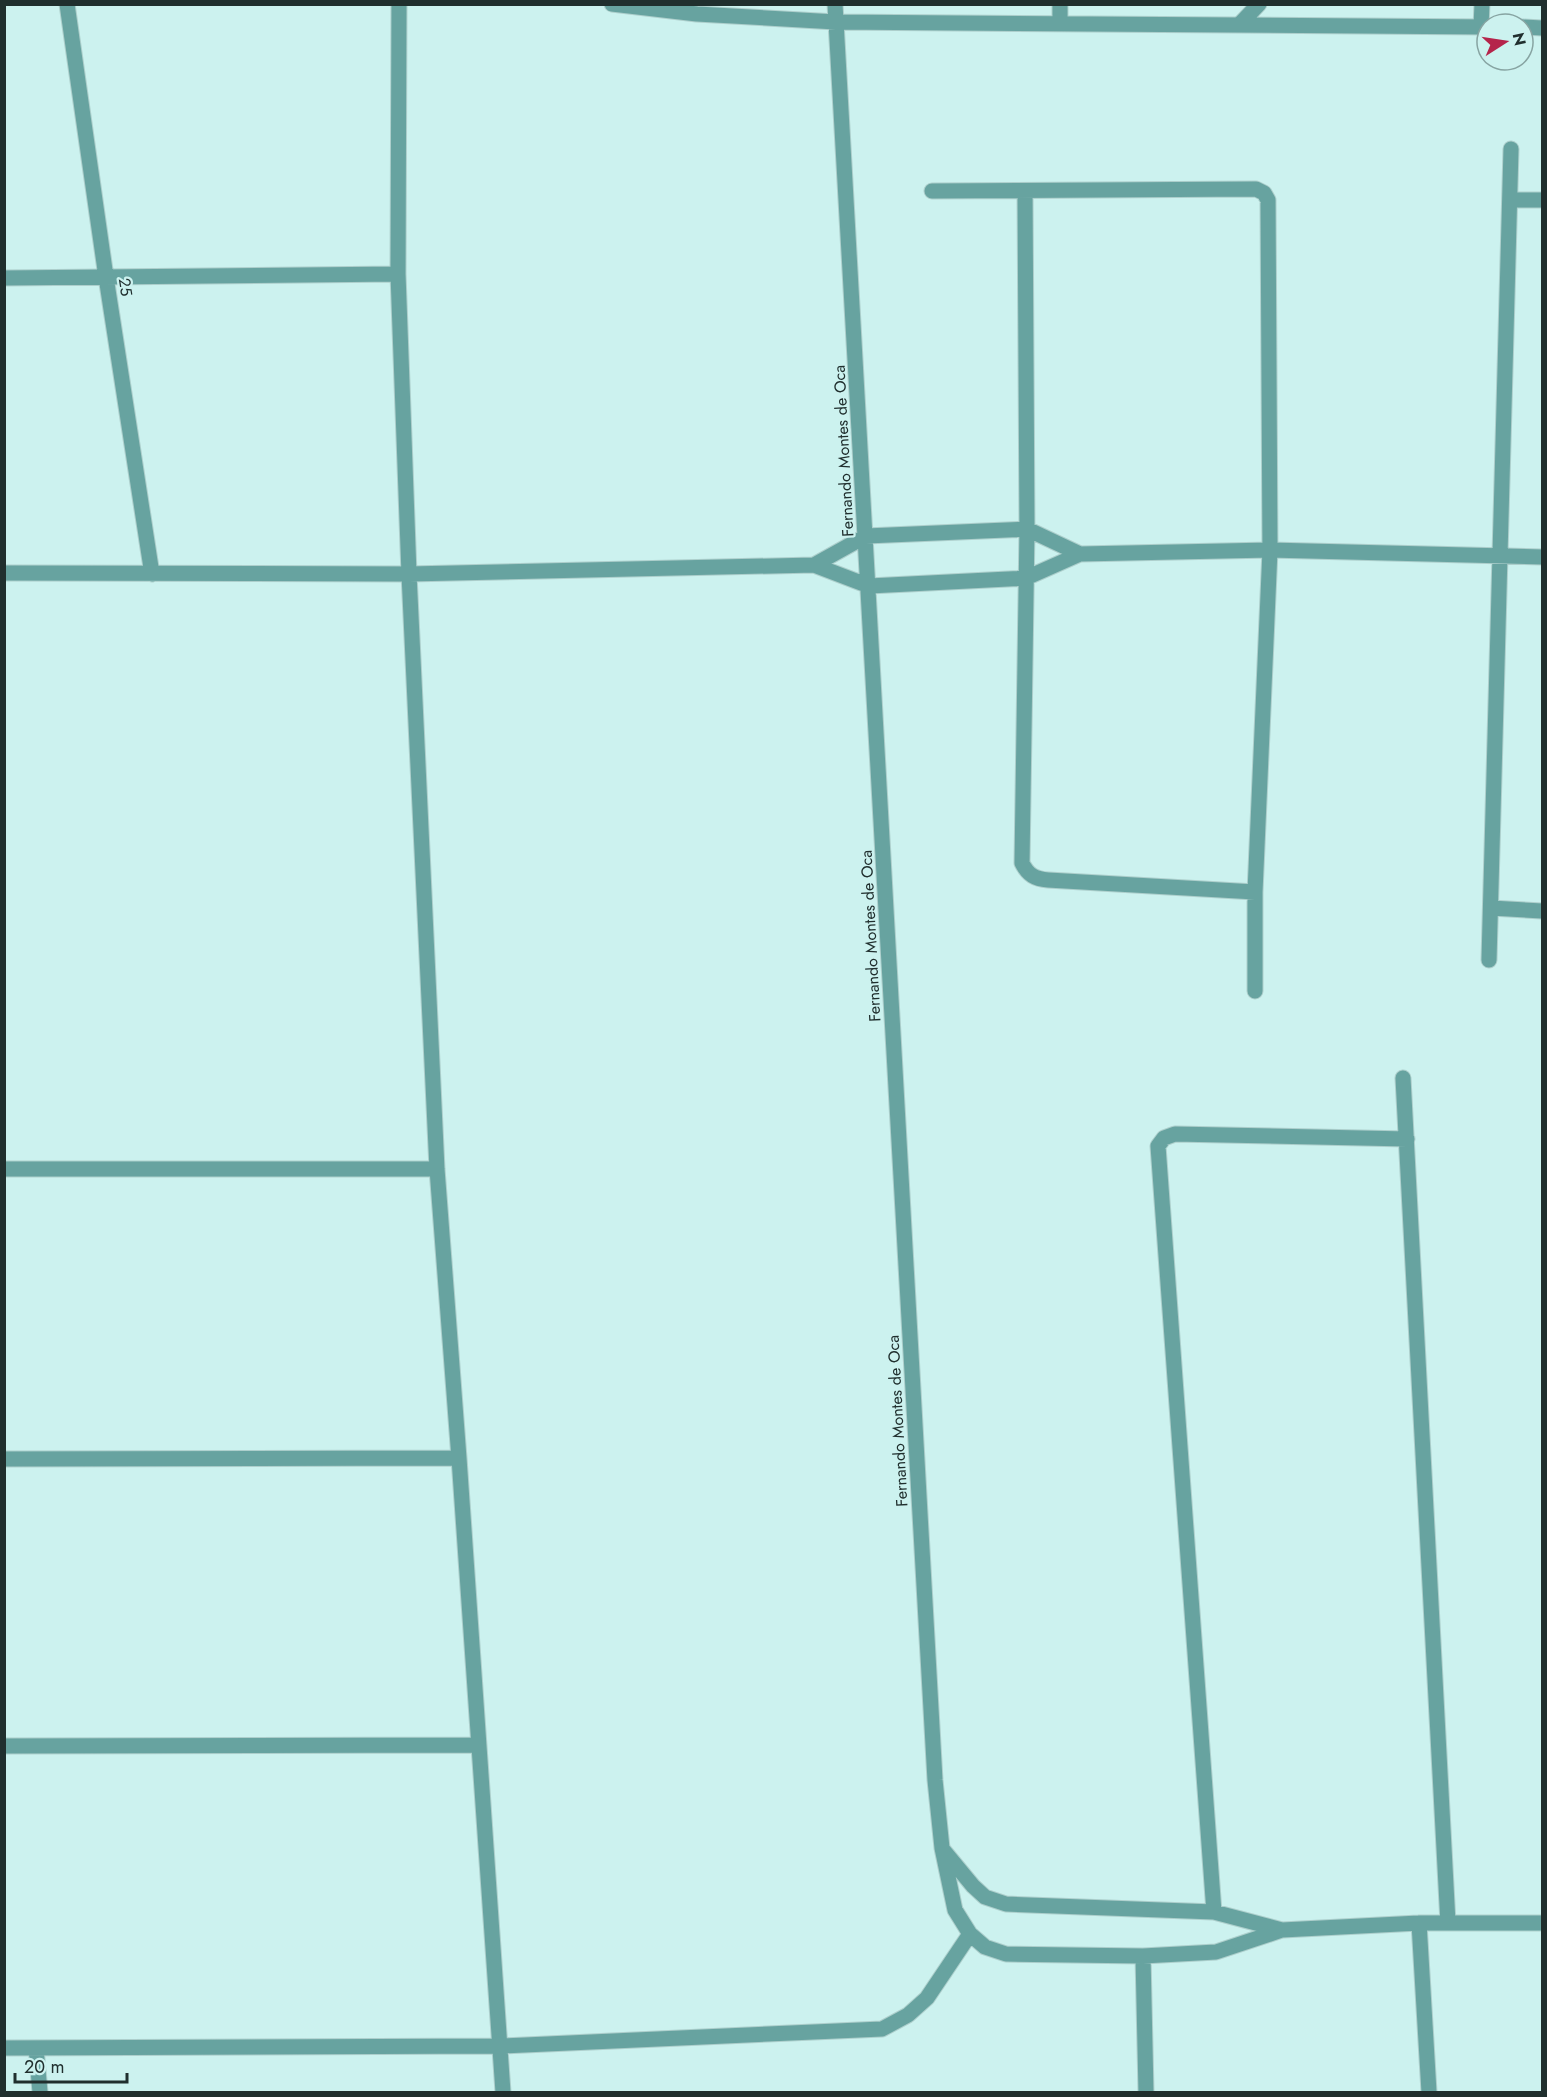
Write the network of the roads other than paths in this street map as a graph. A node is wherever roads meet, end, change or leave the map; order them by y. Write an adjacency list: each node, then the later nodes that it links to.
1 (67, 4): 17 (street, 25)
2 (399, 4): 16 (street)
3 (612, 4): 7 (street)
4 (835, 4): 7 (street, Fernando Montes de Oca)
5 (1060, 4): 8 (street)
6 (1259, 4): 9 (street)
7 (836, 22): 8 (street); 20 (street, Fernando Montes de Oca)
8 (1060, 22): 9 (street)
9 (1239, 25): 10 (street)
10 (1475, 27)
11 (1511, 149): 14 (street)
12 (932, 191): 13 (street)
13 (1025, 191): 19 (street); 21 (street)
14 (1510, 200): 15 (street); 23 (street)
15 (1542, 200)
16 (398, 274): 17 (street); 28 (street)
17 (106, 277): 18 (street); 27 (street, 25)
18 (4, 278)
19 (1027, 529): 20 (street); 22 (street); 29 (street)
20 (866, 536): 25 (street); 30 (street, Fernando Montes de Oca)
21 (1270, 550): 22 (street); 23 (street); 31 (street)
22 (1080, 554): 29 (street)
23 (1500, 556): 24 (street); 32 (street)
24 (1542, 557)
25 (814, 565): 28 (street); 30 (street)
26 (4, 573): 27 (street)
27 (152, 574): 28 (street)
28 (409, 574): 39 (street)
29 (1026, 578): 30 (street); 31 (street)
30 (869, 586): 44 (street, Fernando Montes de Oca)
31 (1256, 892): 35 (street)
32 (1491, 908): 33 (street); 34 (street)
33 (1542, 911)
34 (1489, 960)
35 (1255, 991)
36 (1403, 1078): 37 (street)
37 (1407, 1139): 45 (street); 47 (street)
38 (4, 1169): 39 (street)
39 (437, 1169): 40 (street)
40 (459, 1458): 41 (street); 42 (street)
41 (4, 1459)
42 (478, 1745): 43 (street); 52 (street)
43 (4, 1746)
44 (942, 1848): 45 (street); 50 (street, Fernando Montes de Oca)
45 (1214, 1912): 49 (street)
46 (1419, 1923): 47 (street); 49 (street); 58 (street)
47 (1448, 1923): 48 (street)
48 (1542, 1923)
49 (1282, 1930): 51 (street)
50 (970, 1934): 51 (street); 52 (street)
51 (1143, 1956): 57 (street)
52 (500, 2046): 54 (street); 56 (street)
53 (4, 2048): 54 (street)
54 (36, 2048): 55 (street)
55 (40, 2092)
56 (503, 2092)
57 (1146, 2092)
58 (1429, 2092)

